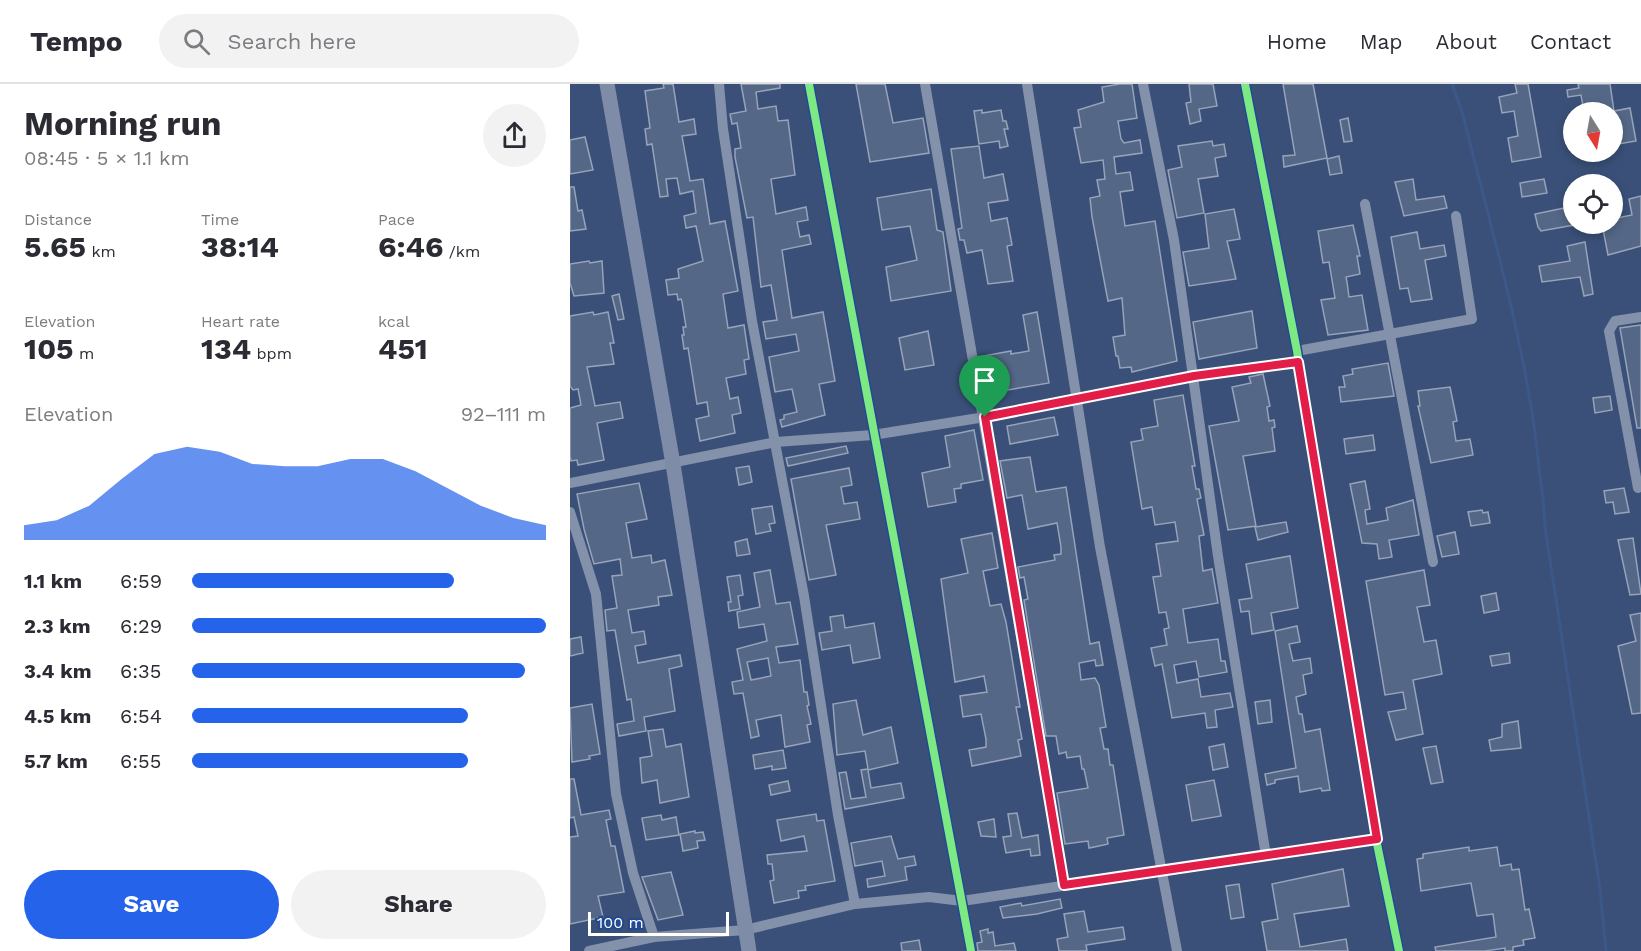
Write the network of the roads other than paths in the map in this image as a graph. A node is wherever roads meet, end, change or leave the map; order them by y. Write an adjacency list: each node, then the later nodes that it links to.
1 (607, 84): 18 (street)
2 (719, 84): 17 (street)
3 (809, 84): 16 (street)
4 (925, 84): 15 (street)
5 (1027, 84): 14 (street)
6 (1143, 84): 13 (street)
7 (1245, 84): 12 (street)
8 (1365, 204): 11 (street)
9 (1455, 216): 11 (street)
10 (1641, 317): 20 (street)
11 (1389, 335): 12 (street); 22 (street)
12 (1298, 356): 13 (street); 23 (street)
13 (1194, 376): 14 (street); 24 (street)
14 (1077, 397): 15 (street); 25 (street)
15 (985, 417): 16 (street); 26 (street)
16 (873, 435): 17 (street); 27 (street)
17 (776, 442): 18 (street); 28 (street)
18 (673, 464): 19 (street); 29 (street)
19 (570, 483)
20 (1638, 488)
21 (570, 512): 30 (street)
22 (1433, 562)
23 (1377, 839): 24 (street); 35 (street)
24 (1266, 856): 25 (street)
25 (1160, 871): 26 (street); 34 (street)
26 (1064, 885): 27 (street)
27 (962, 901): 28 (street); 33 (street)
28 (855, 904): 29 (street)
29 (746, 930): 30 (street); 32 (street)
30 (654, 937): 31 (street)
31 (589, 951)
32 (749, 951)
33 (970, 951)
34 (1177, 951)
35 (1399, 951)

